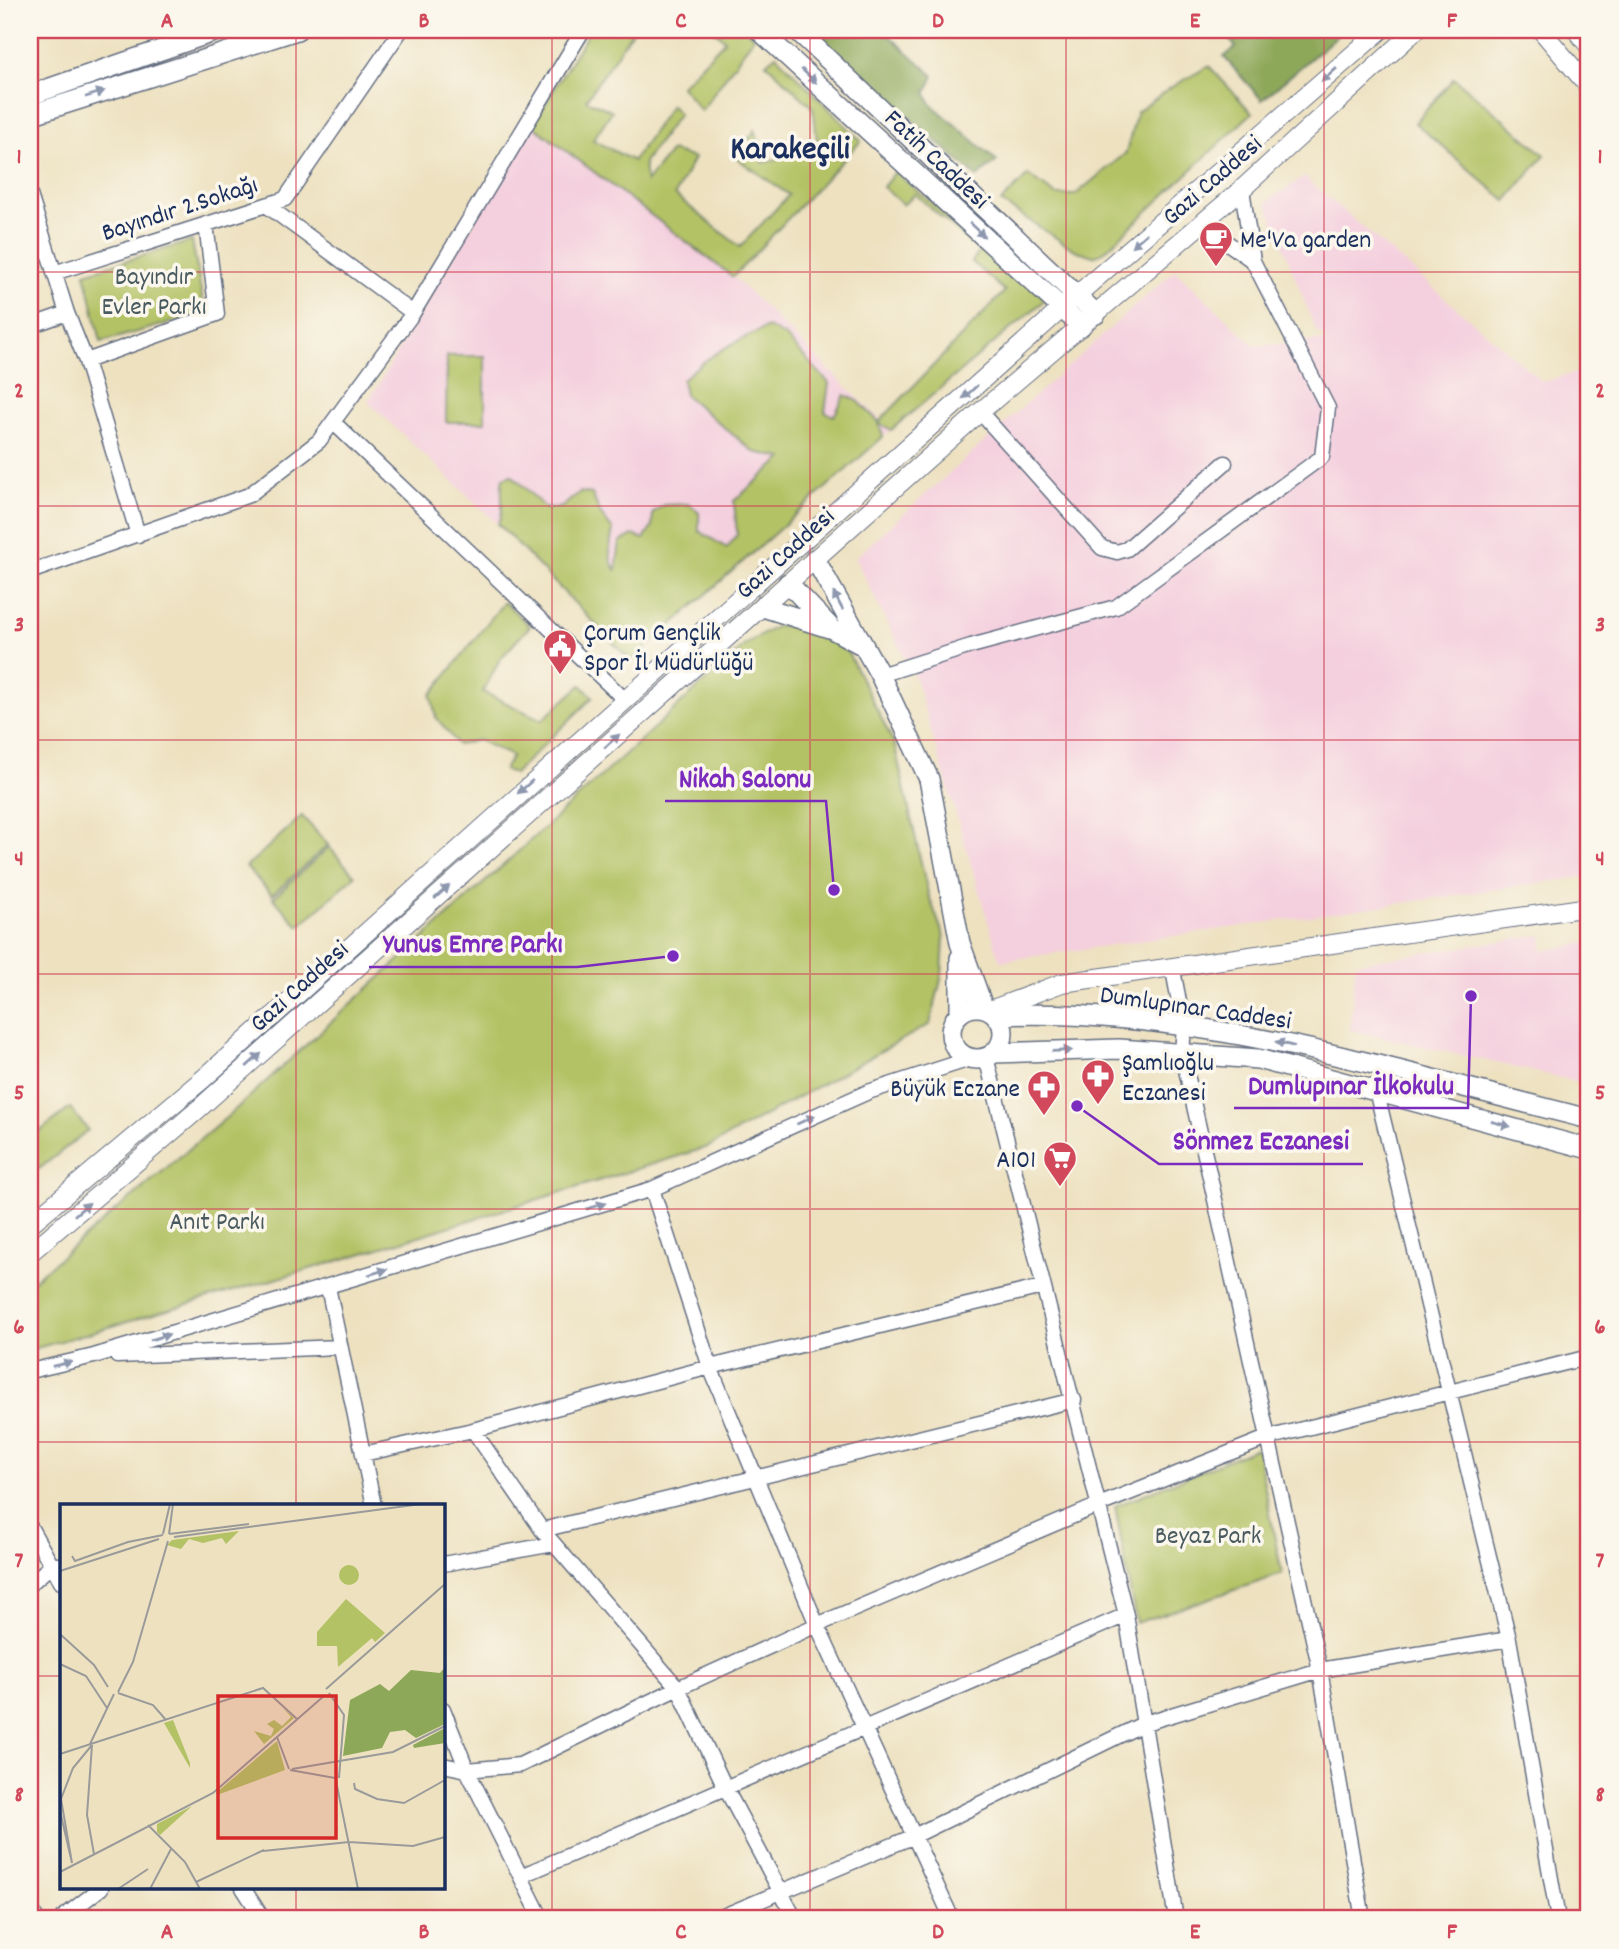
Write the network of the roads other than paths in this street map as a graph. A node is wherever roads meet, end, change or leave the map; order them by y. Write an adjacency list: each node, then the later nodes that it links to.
1 (297, 30): 14 (main road, one-way to 1)
2 (401, 30): 17 (street, Bayındır 2.Sokağı)
3 (583, 30): 24 (street)
4 (759, 30): 22 (main road, Fatih Caddesi, one-way to 22)
5 (797, 30): 22 (main road, Fatih Caddesi)
6 (1381, 30): 22 (street, Gazi Caddesi, one-way to 22)
7 (1416, 30): 15 (street, Gazi Caddesi)
8 (1541, 30): 12 (street)
9 (1576, 30): 11 (street)
10 (210, 31): 13 (main road)
11 (1589, 46)
12 (1589, 87)
13 (30, 95)
14 (30, 115)
15 (1242, 189): 19 (street, Gazi Caddesi); 20 (street)
16 (30, 195): 21 (street)
17 (266, 205): 18 (street, Bayındır 2.Sokağı); 24 (street)
18 (206, 224): 21 (street, Bayındır 2.Sokağı); 27 (street)
19 (1201, 224): 20 (street); 25 (street, Gazi Caddesi)
20 (1253, 261): 40 (street)
21 (54, 272): 23 (street)
22 (1070, 301): 25 (main road, Fatih Caddesi); 32 (street, Gazi Caddesi, one-way to 32)
23 (67, 313): 26 (street); 27 (street)
24 (413, 313): 29 (street)
25 (1088, 320): 28 (street, Gazi Caddesi)
26 (30, 326)
27 (86, 361): 31 (street)
28 (980, 412): 30 (street); 33 (street, Gazi Caddesi)
29 (334, 423): 31 (street); 41 (street)
30 (1225, 463)
31 (138, 535): 35 (street)
32 (801, 544): 33 (street); 34 (street, Gazi Caddesi)
33 (816, 559): 36 (street, Gazi Caddesi); 39 (main road, one-way to 33)
34 (773, 568): 36 (street); 41 (street, Gazi Caddesi)
35 (30, 572)
36 (788, 583): 37 (street, Gazi Caddesi); 38 (main road)
37 (763, 607): 38 (main road); 55 (street, Gazi Caddesi, one-way to 37)
38 (832, 629): 39 (main road)
39 (860, 644): 40 (main road)
40 (880, 675): 43 (main road)
41 (624, 699): 54 (street, Gazi Caddesi, one-way to 54)
42 (1589, 906): 44 (street)
43 (961, 943): 45 (main road); 46 (main road)
44 (1173, 970): 45 (street); 47 (street)
45 (990, 1011): 46 (main road); 47 (main road, Dumlupınar Caddesi); 49 (main road)
46 (960, 1012): 49 (main road)
47 (1184, 1028): 48 (street); 51 (main road, Dumlupınar Caddesi, one-way to 47)
48 (1182, 1052): 49 (main road, Dumlupınar Caddesi, one-way to 48); 50 (main road, Dumlupınar Caddesi); 66 (street)
49 (984, 1056): 53 (street, one-way to 49); 57 (street)
50 (1376, 1090): 52 (main road, Dumlupınar Caddesi, one-way to 52); 63 (street)
51 (1589, 1119)
52 (1589, 1149)
53 (652, 1189): 56 (street, one-way to 53); 61 (street)
54 (30, 1224)
55 (30, 1253)
56 (328, 1287): 58 (street); 59 (street, one-way to 56)
57 (1042, 1287): 61 (street); 64 (street)
58 (340, 1347): 59 (street); 67 (street)
59 (94, 1356): 62 (street, one-way to 59)
60 (1589, 1356): 63 (street)
61 (710, 1367): 65 (street); 68 (street)
62 (30, 1371)
63 (1448, 1392): 66 (street); 79 (street)
64 (1074, 1400): 68 (street); 70 (street)
65 (473, 1430): 67 (street); 72 (street)
66 (1266, 1438): 70 (street); 80 (street)
67 (363, 1454): 69 (street)
68 (755, 1478): 72 (street); 78 (street)
69 (374, 1504)
70 (1099, 1505): 77 (street); 78 (street)
71 (30, 1527): 75 (street)
72 (542, 1530): 73 (street)
73 (554, 1544): 74 (street); 81 (street)
74 (444, 1564)
75 (56, 1565): 76 (street)
76 (30, 1584)
77 (1126, 1615): 83 (street); 84 (street)
78 (817, 1625): 81 (street); 84 (street)
79 (1508, 1639): 80 (street); 103 (street)
80 (1320, 1670): 83 (street); 102 (street)
81 (678, 1688): 86 (street); 87 (street)
82 (444, 1712): 86 (street)
83 (1145, 1723): 88 (street); 101 (street)
84 (863, 1727): 87 (street); 88 (street)
85 (444, 1765): 86 (street)
86 (467, 1770): 89 (street)
87 (726, 1789): 89 (street); 92 (street)
88 (912, 1837): 92 (street); 100 (street)
89 (521, 1876): 97 (street)
90 (98, 1890): 95 (street)
91 (244, 1890): 96 (street)
92 (780, 1890): 98 (street); 99 (street)
93 (30, 1908): 94 (street)
94 (37, 1919)
95 (61, 1919)
96 (263, 1919)
97 (541, 1919)
98 (716, 1919)
99 (795, 1919)
100 (952, 1919)
101 (1176, 1919)
102 (1363, 1919)
103 (1558, 1919)

